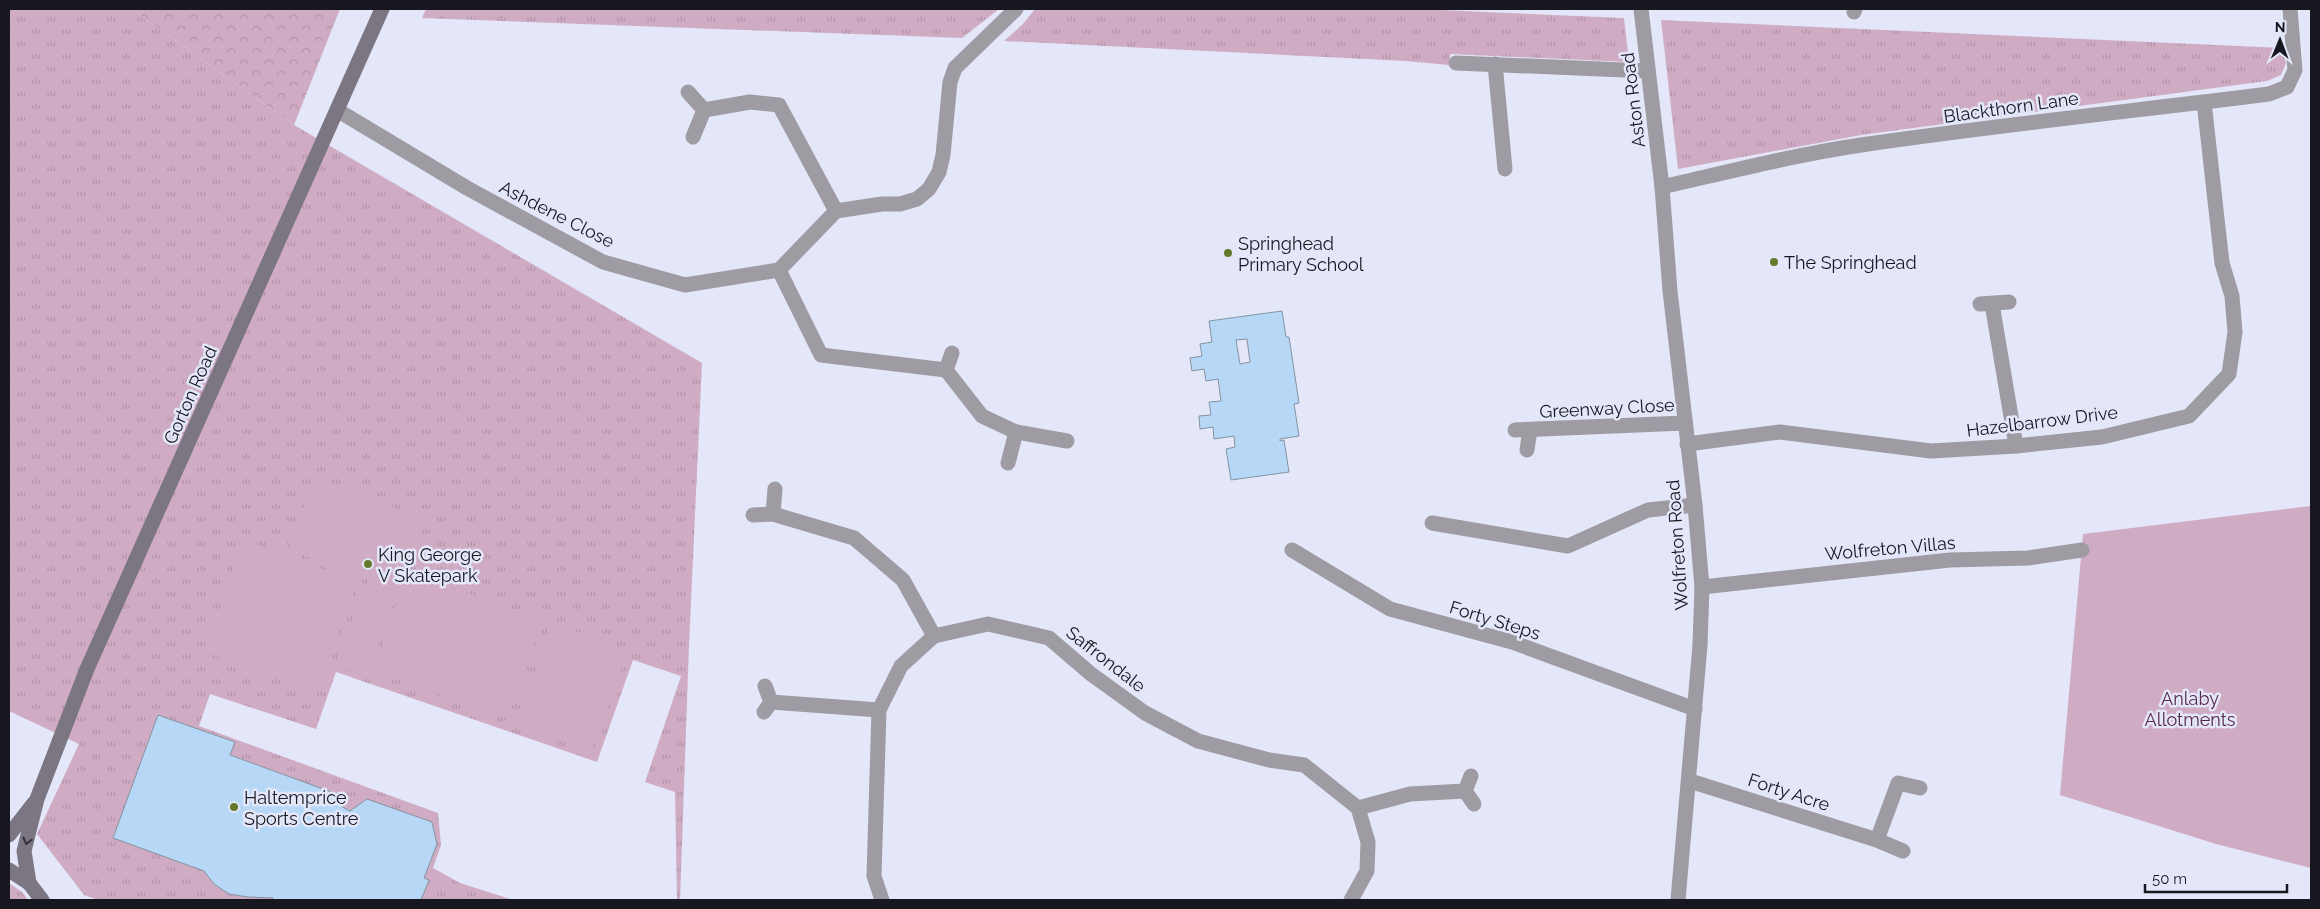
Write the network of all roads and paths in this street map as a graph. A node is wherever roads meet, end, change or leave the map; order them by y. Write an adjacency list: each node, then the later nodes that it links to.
1 (382, 9): 10 (main road, Gorton Road)
2 (1016, 9): 15 (street)
3 (1642, 9): 7 (street, Aston Road)
4 (2290, 9): 9 (street, Blackthorn Lane)
5 (1456, 63): 6 (street)
6 (1495, 64): 7 (street); 13 (street)
7 (1648, 71): 14 (street, Aston Road)
8 (688, 92): 11 (street)
9 (2204, 102): 14 (street, Blackthorn Lane); 24 (street, Hazelbarrow Drive)
10 (337, 110): 16 (street, Ashdene Close); 43 (main road, Gorton Road)
11 (704, 110): 12 (street); 15 (street)
12 (693, 137)
13 (1505, 169)
14 (1662, 187): 20 (street, Wolfreton Road)
15 (836, 211): 16 (street)
16 (779, 270): 19 (street)
17 (2009, 302): 24 (street)
18 (952, 353): 19 (street)
19 (946, 370): 21 (street)
20 (1685, 423): 23 (street, Wolfreton Road); 25 (street, Greenway Close)
21 (1016, 432): 22 (street); 26 (street)
22 (1066, 441)
23 (1687, 444): 24 (street, Hazelbarrow Drive); 28 (street, Wolfreton Road)
24 (2016, 446)
25 (1527, 450)
26 (1008, 464)
27 (775, 489): 29 (street)
28 (1695, 505): 31 (street); 34 (street, Wolfreton Road)
29 (773, 514): 30 (street); 35 (street)
30 (753, 515)
31 (1432, 523)
32 (1292, 550): 37 (street, Forty Steps)
33 (2082, 550): 34 (street, Wolfreton Villas)
34 (1702, 586): 37 (street, Wolfreton Road)
35 (934, 636): 38 (street, Saffrondale); 45 (street, Saffrondale)
36 (765, 686): 38 (street)
37 (1695, 709): 40 (street, Wolfreton Road)
38 (879, 710): 52 (street, Saffrondale)
39 (1470, 776): 42 (street)
40 (1690, 781): 47 (street, Forty Acre); 54 (street, Wolfreton Road)
41 (1920, 788): 47 (street)
42 (1465, 791): 44 (street); 45 (street)
43 (37, 799): 46 (main road, Gorton Road); 50 (main road, Gorton Road, one-way to 50)
44 (1474, 804)
45 (1358, 808): 53 (street)
46 (9, 835)
47 (1877, 840): 48 (street, Forty Acre)
48 (1903, 850)
49 (9, 870): 50 (main road)
50 (29, 883): 51 (main road)
51 (42, 900)
52 (882, 900)
53 (1351, 900)
54 (1678, 900)

